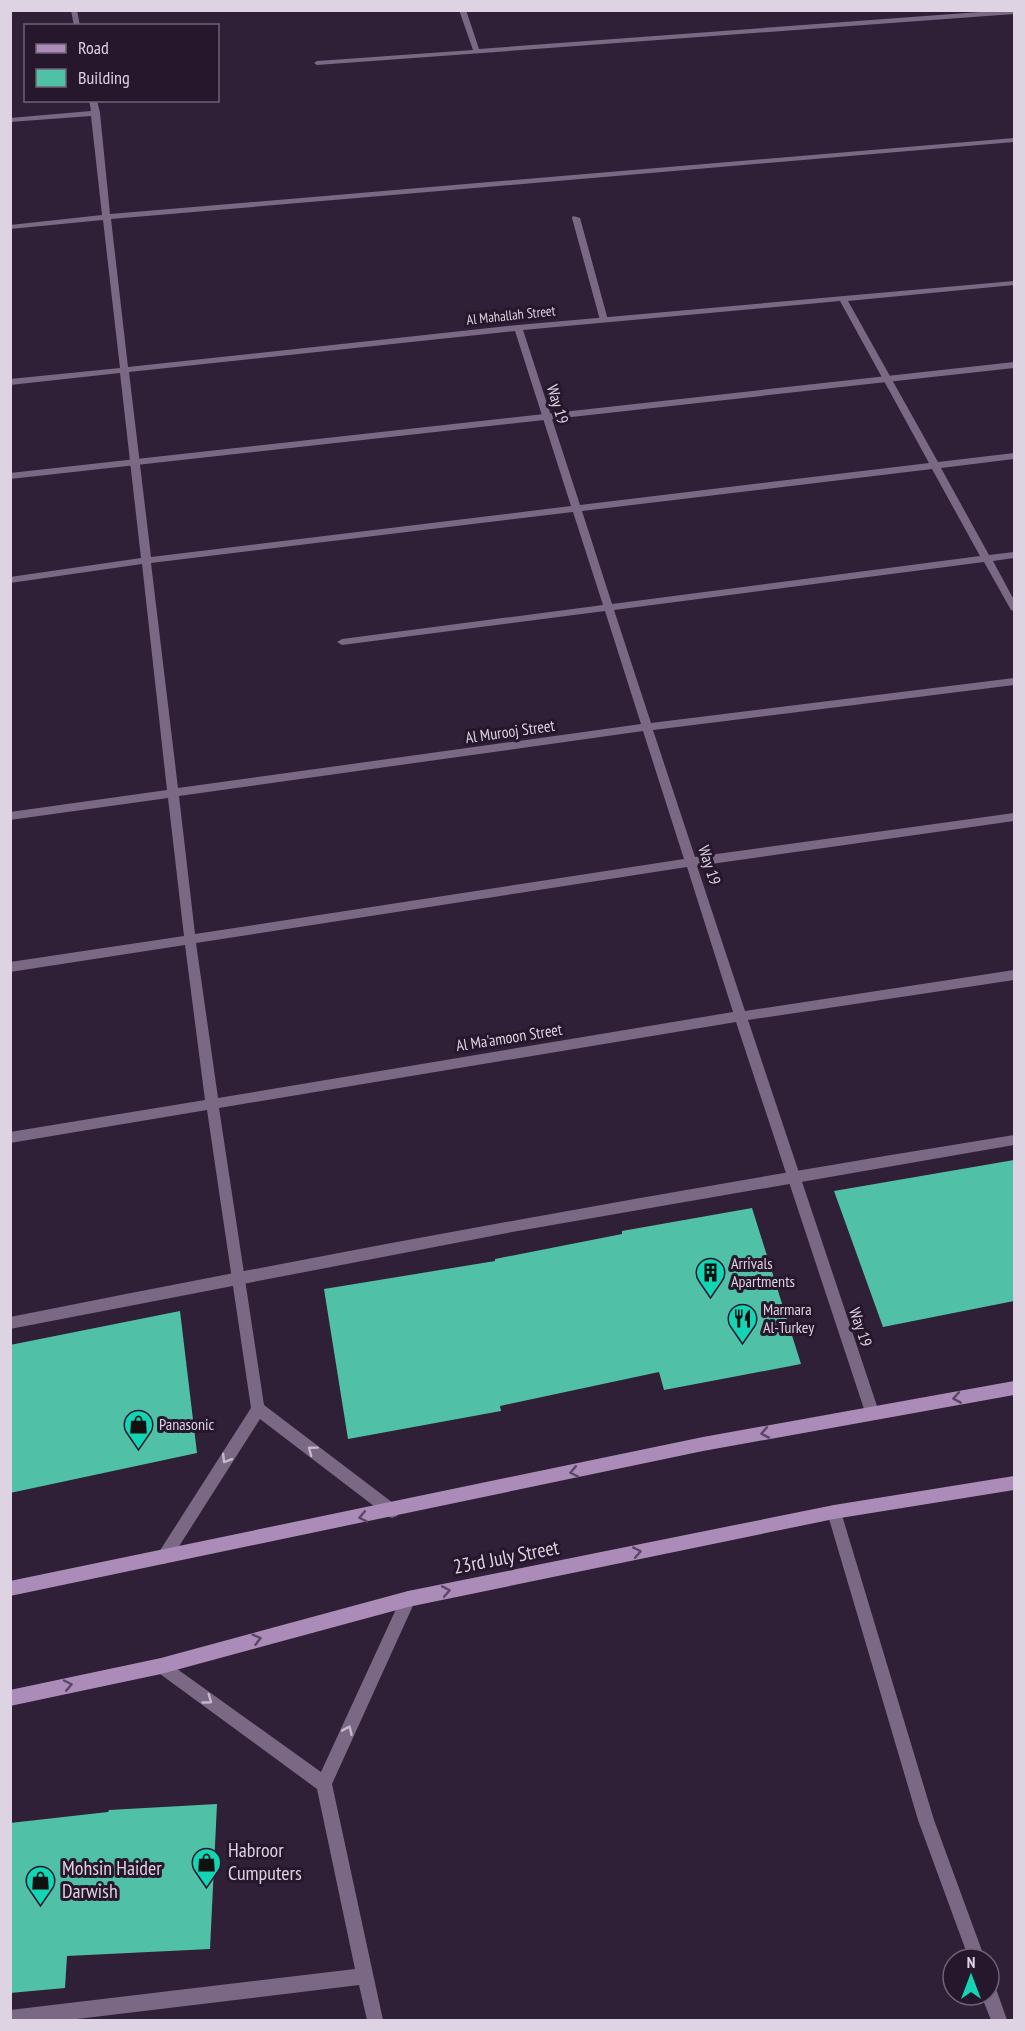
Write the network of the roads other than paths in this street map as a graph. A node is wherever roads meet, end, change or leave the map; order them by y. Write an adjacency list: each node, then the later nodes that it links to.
1 (462, 10): 3 (street)
2 (1014, 12): 3 (street)
3 (477, 51): 4 (street)
4 (318, 63)
5 (93, 102): 6 (street)
6 (96, 113): 7 (street); 9 (street)
7 (10, 120)
8 (1014, 140): 9 (street)
9 (107, 217): 11 (street); 17 (street)
10 (576, 218): 14 (street)
11 (10, 227)
12 (1014, 283): 13 (street, Al Mahallah Street)
13 (842, 298): 14 (street, Al Mahallah Street); 18 (street)
14 (604, 320): 15 (street, Al Mahallah Street)
15 (518, 328): 17 (street, Al Mahallah Street); 20 (street, Way 19)
16 (1014, 366): 18 (street)
17 (126, 368): 19 (street, Al Mahallah Street); 22 (street)
18 (888, 380): 20 (street); 23 (street)
19 (10, 382)
20 (545, 416): 22 (street); 25 (street, Way 19)
21 (1014, 456): 23 (street)
22 (136, 460): 24 (street); 28 (street)
23 (936, 465): 25 (street); 27 (street)
24 (10, 476)
25 (575, 510): 28 (street); 30 (street, Way 19)
26 (1014, 555): 27 (street)
27 (987, 558): 30 (street); 31 (street)
28 (148, 560): 29 (street); 35 (street)
29 (10, 580)
30 (608, 607): 32 (street); 34 (street, Way 19)
31 (1014, 608)
32 (342, 642)
33 (1014, 681): 34 (street, Al Murooj Street)
34 (646, 727): 35 (street, Al Murooj Street); 38 (street, Way 19)
35 (174, 792): 36 (street, Al Murooj Street); 39 (street)
36 (10, 816)
37 (1014, 818): 38 (street)
38 (692, 862): 39 (street); 42 (street, Way 19)
39 (190, 938): 40 (street); 43 (street)
40 (10, 967)
41 (1014, 975): 42 (street, Al Ma'amoon Street)
42 (741, 1016): 43 (street, Al Ma'amoon Street); 46 (street, Way 19)
43 (212, 1102): 44 (street, Al Ma'amoon Street); 47 (street)
44 (10, 1138)
45 (1014, 1140): 46 (street)
46 (792, 1176): 47 (street); 51 (street, Way 19)
47 (239, 1277): 48 (street); 50 (street)
48 (10, 1323)
49 (1014, 1388): 51 (main road, one-way to 51)
50 (258, 1409): 53 (street, one-way to 50); 55 (street, one-way to 55)
51 (872, 1412): 53 (main road, one-way to 53)
52 (1014, 1483): 54 (main road, 23rd July Street)
53 (392, 1511): 55 (main road, one-way to 55)
54 (834, 1512): 57 (main road, 23rd July Street, one-way to 54); 61 (street)
55 (164, 1557): 56 (main road)
56 (10, 1589)
57 (408, 1599): 58 (main road, 23rd July Street, one-way to 57); 60 (street, one-way to 57)
58 (161, 1666): 59 (main road, 23rd July Street, one-way to 58); 60 (street, one-way to 60)
59 (10, 1698)
60 (324, 1784): 62 (street)
61 (973, 1947)
62 (365, 1976): 63 (street); 64 (street)
63 (10, 2019)
64 (375, 2020)

